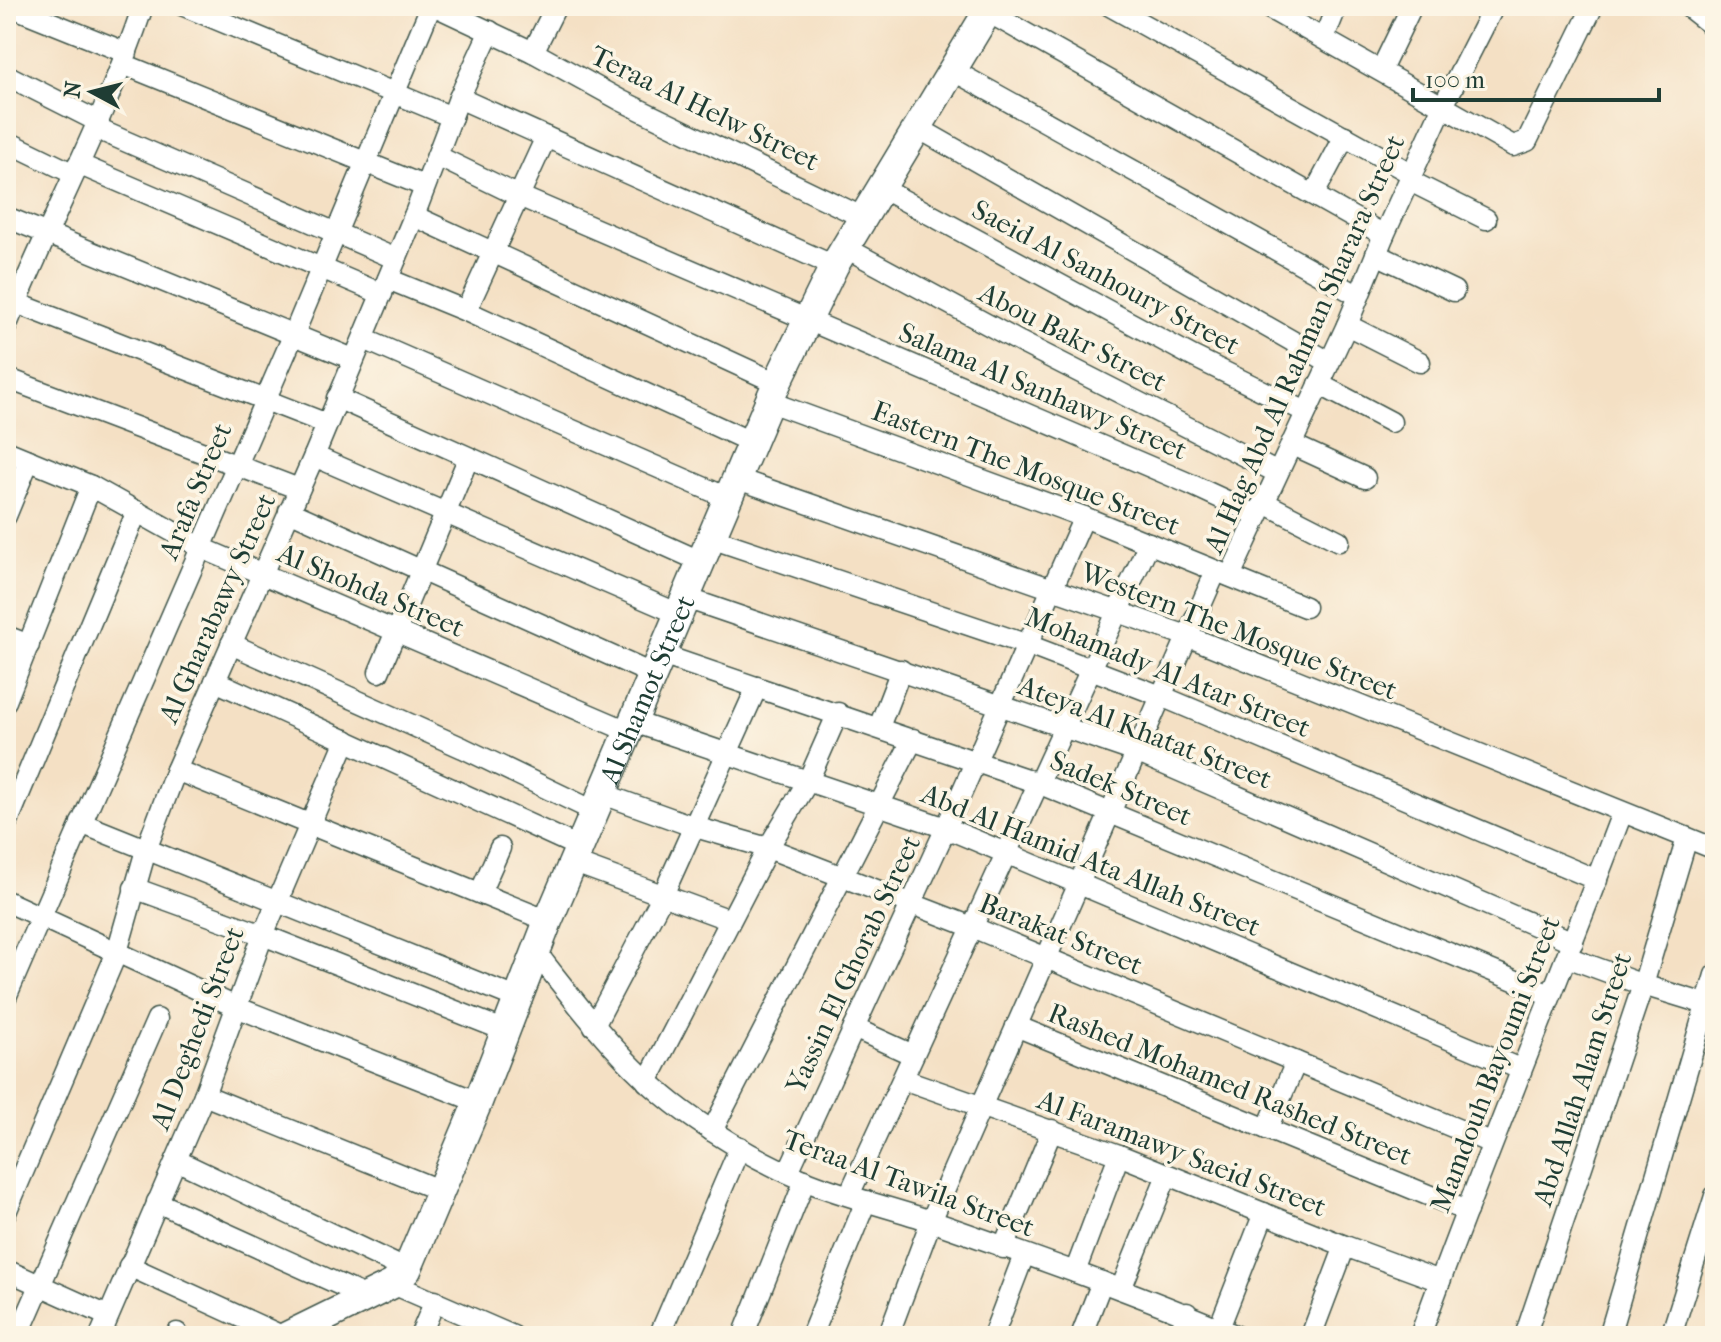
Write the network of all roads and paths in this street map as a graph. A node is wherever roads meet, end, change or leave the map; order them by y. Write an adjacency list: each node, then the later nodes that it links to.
1 (143, 6): 19 (street)
2 (184, 6): 23 (street, Abou Bakr Street)
3 (433, 6): 13 (street, Teraa Al Helw Street); 23 (street, Arafa Street)
4 (556, 6): 18 (street)
5 (1110, 6): 28 (street)
6 (1265, 6): 17 (street)
7 (1337, 6): 17 (street)
8 (1412, 6): 20 (street)
9 (1494, 6): 24 (street, Al Hag Abd Al Rahman Sharara Street)
10 (1593, 6): 24 (street)
11 (1687, 6): 15 (street)
12 (989, 9): 21 (street, Al Shamot Street); 37 (street)
13 (464, 11): 16 (street, Teraa Al Helw Street)
14 (12, 13): 19 (street)
15 (1715, 28)
16 (490, 31): 18 (street, Teraa Al Helw Street); 25 (street, Al Gharabawy Street)
17 (1324, 38): 20 (street)
18 (533, 52): 41 (street, Teraa Al Helw Street)
19 (125, 58): 26 (street); 32 (street)
20 (1381, 70): 24 (street)
21 (954, 71): 27 (street, Al Shamot Street); 52 (street)
22 (6, 75): 26 (street)
23 (396, 93): 25 (street, Abou Bakr Street); 32 (street, Arafa Street)
24 (1443, 106): 34 (street, Al Hag Abd Al Rahman Sharara Street)
25 (456, 107): 29 (street, Abou Bakr Street); 31 (street, Al Gharabawy Street)
26 (97, 125): 33 (street); 43 (street)
27 (918, 128): 36 (street, Al Shamot Street); 61 (street)
28 (1345, 136): 34 (street); 37 (street)
29 (546, 137): 38 (street); 47 (street, Abou Bakr Street)
30 (6, 141): 33 (street)
31 (437, 156): 35 (street, Al Gharabawy Street); 38 (street, Salama Al Sanhawy Street)
32 (366, 162): 35 (street); 43 (street, Arafa Street)
33 (76, 169): 44 (street); 49 (street)
34 (1411, 177): 42 (street); 45 (street, Al Hag Abd Al Rahman Sharara Street)
35 (424, 186): 39 (street, Al Gharabawy Street)
36 (881, 188): 41 (street, Al Shamot Street); 68 (street, Saeid Al Sanhoury Street)
37 (1314, 194): 45 (street)
38 (519, 196): 46 (street); 55 (street, Salama Al Sanhawy Street)
39 (414, 216): 46 (street, Eastern The Mosque Street); 48 (street, Al Gharabawy Street)
40 (6, 217): 44 (street)
41 (864, 218): 47 (street, Al Shamot Street)
42 (1486, 219)
43 (336, 231): 48 (street); 49 (street, Arafa Street)
44 (47, 235): 53 (street); 58 (street)
45 (1380, 245): 51 (street); 52 (street, Al Hag Abd Al Rahman Sharara Street)
46 (493, 252): 54 (street); 65 (street, Eastern The Mosque Street)
47 (840, 257): 55 (street, Al Shamot Street); 78 (street, Abou Bakr Street)
48 (396, 259): 50 (street, Al Gharabawy Street)
49 (320, 268): 50 (street); 58 (street, Arafa Street)
50 (385, 286): 54 (street); 59 (street, Al Gharabawy Street)
51 (1454, 291)
52 (1359, 296): 56 (street, Al Hag Abd Al Rahman Sharara Street)
53 (11, 301): 57 (street); 67 (street)
54 (466, 311): 71 (street)
55 (806, 321): 65 (street, Al Shamot Street); 83 (street, Salama Al Sanhawy Street)
56 (1347, 325): 61 (street, Al Hag Abd Al Rahman Sharara Street); 62 (street)
57 (6, 327)
58 (293, 336): 60 (street); 67 (street, Arafa Street)
59 (364, 339): 60 (street, Al Gharabawy Street); 82 (street, Western The Mosque Street)
60 (353, 359): 66 (street, Al Gharabawy Street)
61 (1329, 362): 64 (street, Al Hag Abd Al Rahman Sharara Street)
62 (1420, 362)
63 (6, 378): 77 (street)
64 (1319, 384): 68 (street, Al Hag Abd Al Rahman Sharara Street); 69 (street)
65 (774, 392): 71 (street, Al Shamot Street); 88 (street, Eastern The Mosque Street)
66 (337, 398): 70 (street, Al Gharabawy Street); 75 (street, Mohamady Al Atar Street)
67 (264, 400): 70 (street); 77 (street, Arafa Street)
68 (1306, 412): 72 (street, Al Hag Abd Al Rahman Sharara Street)
69 (1391, 422)
70 (327, 424): 74 (street, Al Gharabawy Street)
71 (753, 443): 82 (street, Al Shamot Street)
72 (1291, 444): 78 (street, Al Hag Abd Al Rahman Sharara Street); 79 (street)
73 (6, 451): 76 (street, Al Shohda Street)
74 (314, 456): 81 (street, Al Gharabawy Street); 86 (street, Ateya Al Khatat Street)
75 (468, 459): 86 (street); 92 (street, Mohamady Al Atar Street)
76 (29, 460): 80 (street, Al Shohda Street); 87 (street)
77 (237, 465): 81 (street); 91 (street, Arafa Street)
78 (1276, 472): 83 (street, Al Hag Abd Al Rahman Sharara Street)
79 (1365, 478)
80 (91, 486): 84 (street, Al Shohda Street); 104 (street)
81 (299, 489): 85 (street, Al Gharabawy Street)
82 (734, 489): 92 (street, Al Shamot Street); 96 (street, Western The Mosque Street)
83 (1260, 509): 89 (street, Salama Al Sanhawy Street); 95 (street, Al Hag Abd Al Rahman Sharara Street)
84 (137, 511): 91 (street, Al Shohda Street); 133 (street)
85 (289, 511): 93 (street, Sadek Street); 94 (street, Al Gharabawy Street)
86 (445, 512): 93 (street); 97 (street, Ateya Al Khatat Street)
87 (6, 516)
88 (1084, 517): 90 (street, Eastern The Mosque Street); 96 (street, Yassin El Ghorab Street)
89 (1339, 541)
90 (1149, 543): 95 (street, Eastern The Mosque Street); 99 (street)
91 (202, 548): 94 (street, Al Shohda Street); 131 (street, Arafa Street)
92 (707, 550): 97 (street, Al Shamot Street); 105 (street, Mohamady Al Atar Street)
93 (420, 570): 100 (street); 106 (street, Sadek Street)
94 (261, 573): 100 (street, Al Shohda Street); 103 (street, Al Gharabawy Street)
95 (1223, 573): 98 (street, Eastern The Mosque Street); 102 (street, Al Hag Abd Al Rahman Sharara Street)
96 (1051, 588): 99 (street, Western The Mosque Street); 105 (street, Yassin El Ghorab Street)
97 (683, 606): 106 (street, Al Shamot Street); 107 (street, Ateya Al Khatat Street)
98 (1305, 607)
99 (1117, 611): 102 (street, Western The Mosque Street); 108 (street)
100 (396, 631): 109 (street); 116 (street, Al Shohda Street)
101 (6, 636): 104 (street)
102 (1187, 636): 112 (street, Al Hag Abd Al Rahman Sharara Street); 129 (street, Western The Mosque Street)
103 (231, 644): 110 (street, Al Gharabawy Street); 127 (street, Barakat Street)
104 (29, 645): 113 (street)
105 (1028, 645): 108 (street, Mohamady Al Atar Street); 114 (street, Yassin El Ghorab Street)
106 (658, 665): 111 (street, Sadek Street); 116 (street, Al Shamot Street)
107 (901, 670): 114 (street, Ateya Al Khatat Street); 117 (street)
108 (1090, 670): 112 (street, Mohamady Al Atar Street); 118 (street)
109 (379, 672)
110 (215, 681): 120 (street); 124 (street, Al Gharabawy Street)
111 (757, 687): 115 (street, Sadek Street); 122 (street)
112 (1161, 696): 121 (street, Al Hag Abd Al Rahman Sharara Street); 144 (street, Mohamady Al Atar Street)
113 (6, 701)
114 (999, 705): 118 (street, Ateya Al Khatat Street); 123 (street, Yassin El Ghorab Street)
115 (838, 713): 117 (street, Sadek Street); 125 (street)
116 (632, 727): 122 (street, Abd Al Hamid Ata Allah Street); 127 (street, Al Shamot Street)
117 (879, 727): 119 (street, Sadek Street)
118 (1064, 727): 121 (street, Ateya Al Khatat Street); 126 (street)
119 (913, 739): 123 (street, Sadek Street); 128 (street)
120 (346, 740): 132 (street, Al Deghedi Street); 142 (street)
121 (1136, 752): 130 (street, Al Hag Abd Al Rahman Sharara Street); 157 (street, Ateya Al Khatat Street)
122 (727, 754): 125 (street, Abd Al Hamid Ata Allah Street); 134 (street)
123 (975, 760): 126 (street, Sadek Street); 135 (street, Yassin El Ghorab Street)
124 (176, 770): 132 (street); 140 (street, Al Gharabawy Street)
125 (808, 781): 128 (street, Abd Al Hamid Ata Allah Street); 138 (street)
126 (1038, 783): 130 (street, Sadek Street); 141 (street)
127 (600, 803): 134 (street, Barakat Street); 142 (street, Al Shamot Street)
128 (878, 804): 135 (street, Abd Al Hamid Ata Allah Street); 143 (street)
129 (1622, 813): 136 (street, Western The Mosque Street); 144 (street, Mamdouh Bayoumi Street)
130 (1109, 814): 145 (street, Al Hag Abd Al Rahman Sharara Street); 163 (street, Sadek Street)
131 (81, 823): 140 (street); 152 (street, Arafa Street)
132 (312, 824): 147 (street); 150 (street, Al Deghedi Street)
133 (6, 826)
134 (695, 827): 138 (street, Barakat Street); 148 (street)
135 (946, 828): 141 (street, Abd Al Hamid Ata Allah Street); 151 (street, Yassin El Ghorab Street)
136 (1687, 838): 139 (street, Western The Mosque Street); 162 (street, Abd Allah Alam Street)
137 (500, 848): 147 (street)
138 (768, 848): 143 (street, Barakat Street); 153 (street)
139 (1715, 849)
140 (146, 850): 146 (street, Al Gharabawy Street); 150 (street)
141 (1006, 853): 145 (street, Abd Al Hamid Ata Allah Street); 155 (street)
142 (578, 855): 148 (street); 154 (street, Al Shamot Street)
143 (844, 878): 151 (street, Barakat Street); 183 (street)
144 (1597, 880): 157 (street, Mamdouh Bayoumi Street)
145 (1078, 884): 160 (street, Al Hag Abd Al Rahman Sharara Street); 175 (street, Abd Al Hamid Ata Allah Street)
146 (134, 888): 156 (street); 158 (street, Al Gharabawy Street)
147 (480, 893): 154 (street)
148 (663, 895): 153 (street); 169 (street)
149 (6, 901): 152 (street)
150 (278, 901): 156 (street, Al Deghedi Street); 165 (street)
151 (911, 905): 155 (street, Barakat Street); 171 (street, Yassin El Ghorab Street)
152 (40, 916): 158 (street); 164 (street, Arafa Street)
153 (730, 920): 177 (street)
154 (548, 921): 159 (street, Al Shamot Street)
155 (972, 927): 160 (street, Barakat Street); 173 (street)
156 (263, 935): 167 (street, Al Deghedi Street); 172 (street)
157 (1570, 950): 162 (street, Ateya Al Khatat Street); 163 (street, Mamdouh Bayoumi Street)
158 (117, 952): 167 (street); 195 (street, Al Gharabawy Street)
159 (536, 952): 165 (street, Al Shamot Street); 169 (street, Teraa Al Tawila Street)
160 (1046, 958): 170 (street, Al Hag Abd Al Rahman Sharara Street); 174 (street, Barakat Street)
161 (1715, 975): 166 (street)
162 (1643, 985): 166 (street, Ateya Al Khatat Street); 227 (street, Abd Allah Alam Street)
163 (1550, 995): 175 (street, Mamdouh Bayoumi Street)
164 (6, 997)
165 (519, 999): 172 (street, Al Shamot Street)
166 (1711, 1006): 228 (street)
167 (236, 1007): 178 (street, Al Deghedi Street); 179 (street)
168 (157, 1019): 206 (street)
169 (594, 1026): 177 (street, Teraa Al Tawila Street)
170 (1016, 1026): 180 (street, Al Hag Abd Al Rahman Sharara Street); 181 (street, Rashed Mohamed Rashed Street)
171 (854, 1028): 173 (street); 189 (street, Yassin El Ghorab Street)
172 (506, 1031): 179 (street, Al Shamot Street)
173 (913, 1055): 176 (street)
174 (1296, 1062): 181 (street); 184 (street, Barakat Street)
175 (1520, 1069): 184 (street, Mamdouh Bayoumi Street)
176 (903, 1079): 180 (street, Al Faramawy Saeid Street); 192 (street)
177 (647, 1082): 183 (street, Teraa Al Tawila Street)
178 (204, 1095): 187 (street, Al Deghedi Street); 190 (street)
179 (478, 1102): 190 (street, Al Shamot Street)
180 (980, 1108): 182 (street, Al Faramawy Saeid Street); 197 (street, Al Hag Abd Al Rahman Sharara Street)
181 (1267, 1129): 194 (street, Rashed Mohamed Rashed Street)
182 (1052, 1130): 186 (street, Al Faramawy Saeid Street); 199 (street)
183 (712, 1131): 185 (street, Teraa Al Tawila Street)
184 (1491, 1143): 194 (street, Mamdouh Bayoumi Street)
185 (740, 1147): 189 (street, Teraa Al Tawila Street); 218 (street)
186 (1119, 1155): 188 (street, Al Faramawy Saeid Street); 203 (street)
187 (176, 1160): 193 (street, Al Deghedi Street); 204 (street)
188 (1167, 1175): 196 (street, Al Faramawy Saeid Street); 207 (street)
189 (796, 1176): 192 (street, Teraa Al Tawila Street); 219 (street, Yassin El Ghorab Street)
190 (441, 1191): 204 (street, Al Shamot Street)
191 (1715, 1196): 229 (street)
192 (858, 1198): 197 (street, Teraa Al Tawila Street); 220 (street)
193 (157, 1202): 201 (street, Al Deghedi Street); 208 (street)
194 (1467, 1211): 205 (street, Mamdouh Bayoumi Street)
195 (6, 1212)
196 (1264, 1213): 198 (street, Al Faramawy Saeid Street); 212 (street)
197 (931, 1221): 199 (street, Teraa Al Tawila Street); 221 (street, Al Hag Abd Al Rahman Sharara Street)
198 (1345, 1246): 205 (street, Al Faramawy Saeid Street); 225 (street)
199 (1003, 1248): 200 (street, Teraa Al Tawila Street)
200 (1024, 1255): 203 (street, Teraa Al Tawila Street); 222 (street)
201 (129, 1266): 211 (street, Al Deghedi Street); 215 (street)
202 (6, 1270): 206 (street)
203 (1075, 1272): 207 (street, Teraa Al Tawila Street)
204 (400, 1277): 208 (street); 209 (street)
205 (1440, 1281): 226 (street, Mamdouh Bayoumi Street)
206 (40, 1285): 211 (street); 213 (street)
207 (1111, 1286): 210 (street, Teraa Al Tawila Street); 223 (street)
208 (367, 1297): 215 (street)
209 (435, 1301): 216 (street); 217 (street)
210 (1187, 1313): 212 (street, Teraa Al Tawila Street); 224 (street)
211 (108, 1316): 214 (street, Al Deghedi Street)
212 (1232, 1334)
213 (18, 1336)
214 (100, 1336)
215 (284, 1336)
216 (420, 1336)
217 (513, 1336)
218 (659, 1336)
219 (743, 1336)
220 (811, 1336)
221 (888, 1336)
222 (993, 1336)
223 (1081, 1336)
224 (1179, 1336)
225 (1311, 1336)
226 (1420, 1336)
227 (1525, 1336)
228 (1609, 1336)
229 (1671, 1336)

